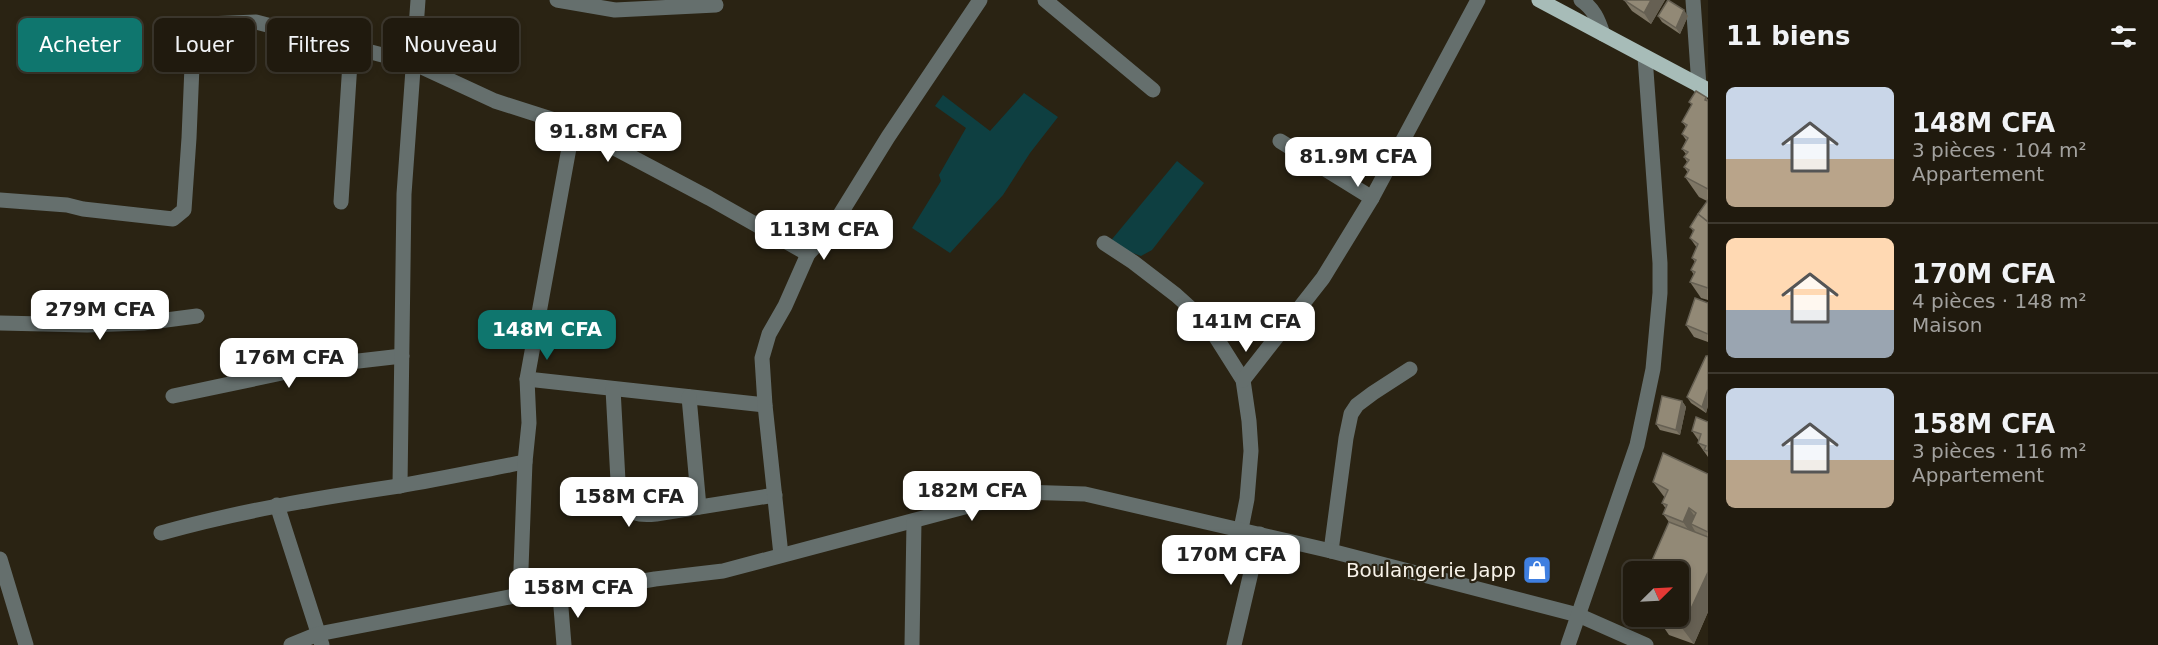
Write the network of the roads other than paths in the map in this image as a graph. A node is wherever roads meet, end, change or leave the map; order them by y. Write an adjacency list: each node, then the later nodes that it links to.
1 (418, 0): 10 (street)
2 (558, 0): 9 (street)
3 (980, 0): 25 (street)
4 (1045, 0): 18 (street)
5 (1478, 0): 21 (street)
6 (1539, 0): 12 (main road)
7 (1581, 0): 12 (street)
8 (1693, 0): 17 (street)
9 (716, 5)
10 (416, 18)
11 (267, 24): 22 (street)
12 (1603, 34): 13 (main road)
13 (1645, 57): 17 (main road); 50 (street)
14 (349, 72): 23 (street)
15 (412, 72): 28 (street)
16 (432, 72): 19 (street)
17 (1703, 88)
18 (1153, 90)
19 (573, 126): 25 (street); 30 (street)
20 (1280, 141): 21 (street)
21 (1372, 198): 31 (street)
22 (0, 200)
23 (341, 202)
24 (1104, 243): 31 (street)
25 (808, 254): 35 (street)
26 (197, 316): 27 (street)
27 (0, 323)
28 (402, 356): 33 (street); 37 (street)
29 (1410, 369): 45 (street)
30 (527, 379): 32 (street); 36 (street)
31 (1243, 380): 42 (street)
32 (613, 389): 34 (street); 40 (street)
33 (173, 396)
34 (689, 397): 35 (street); 40 (street)
35 (765, 405): 38 (street)
36 (525, 462): 37 (street); 49 (street)
37 (400, 486): 39 (street)
38 (774, 495): 40 (street); 46 (street)
39 (277, 505): 43 (street); 51 (street)
40 (699, 507)
41 (914, 521): 42 (street); 46 (street); 55 (street)
42 (1241, 529): 44 (street)
43 (161, 532)
44 (1260, 534): 45 (street); 56 (street)
45 (1331, 551): 50 (street)
46 (781, 555): 48 (street)
47 (0, 559): 52 (street)
48 (560, 595): 49 (street); 54 (street)
49 (520, 596): 51 (street)
50 (1578, 615): 57 (street); 58 (street)
51 (320, 640): 53 (street)
52 (26, 645)
53 (291, 645)
54 (564, 645)
55 (912, 645)
56 (1234, 645)
57 (1568, 645)
58 (1646, 645)

